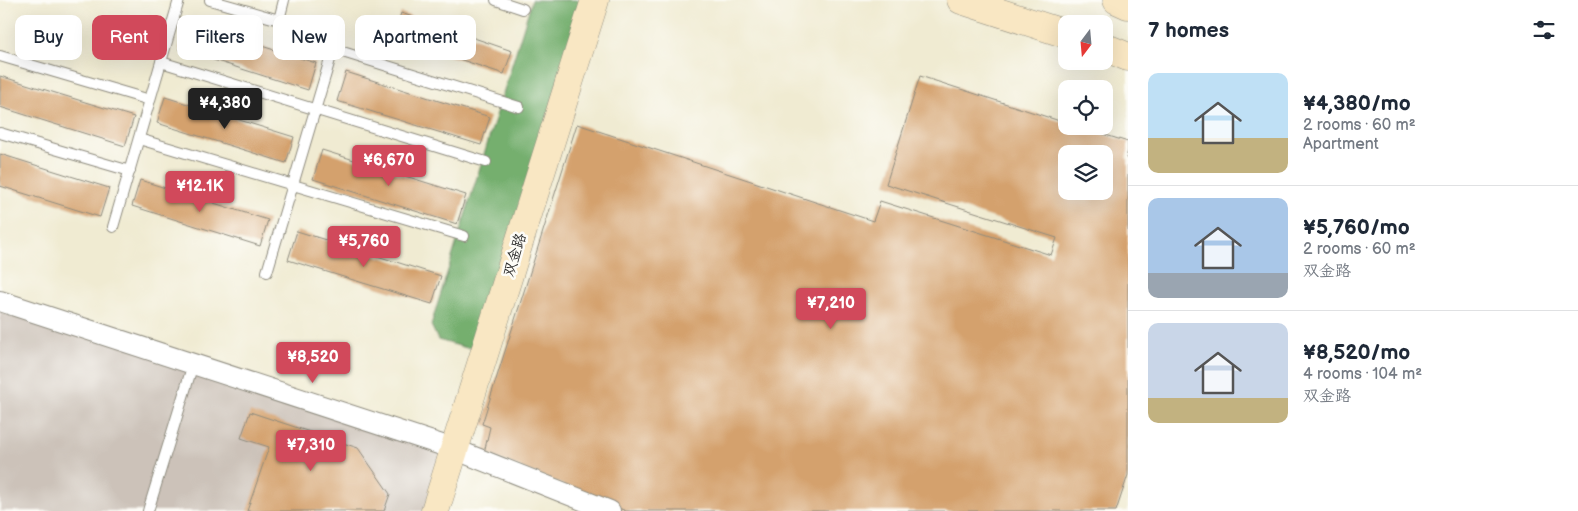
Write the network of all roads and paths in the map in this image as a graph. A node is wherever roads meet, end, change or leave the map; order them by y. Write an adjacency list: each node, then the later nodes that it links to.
1 (179, 0): 16 (lane)
2 (210, 0): 9 (lane)
3 (284, 0): 8 (lane)
4 (496, 0): 7 (lane)
5 (595, 0): 30 (street, 双金路)
6 (961, 0): 10 (street)
7 (523, 9)
8 (280, 15)
9 (273, 18)
10 (1058, 31)
11 (1113, 51): 14 (street)
12 (345, 53): 18 (lane)
13 (0, 56): 17 (lane)
14 (1128, 57)
15 (330, 60): 19 (lane)
16 (161, 62): 17 (lane); 19 (lane)
17 (150, 100): 21 (lane)
18 (519, 107)
19 (315, 110): 22 (lane); 24 (lane)
20 (0, 133): 23 (lane)
21 (139, 139): 23 (lane); 24 (lane)
22 (486, 162)
23 (130, 171): 25 (lane)
24 (293, 185): 26 (lane); 27 (lane)
25 (113, 227)
26 (464, 236)
27 (267, 272)
28 (0, 301): 29 (street)
29 (193, 364): 30 (street); 31 (lane)
30 (454, 449): 32 (street, 双金路); 33 (street)
31 (148, 511)
32 (435, 511)
33 (610, 511)

